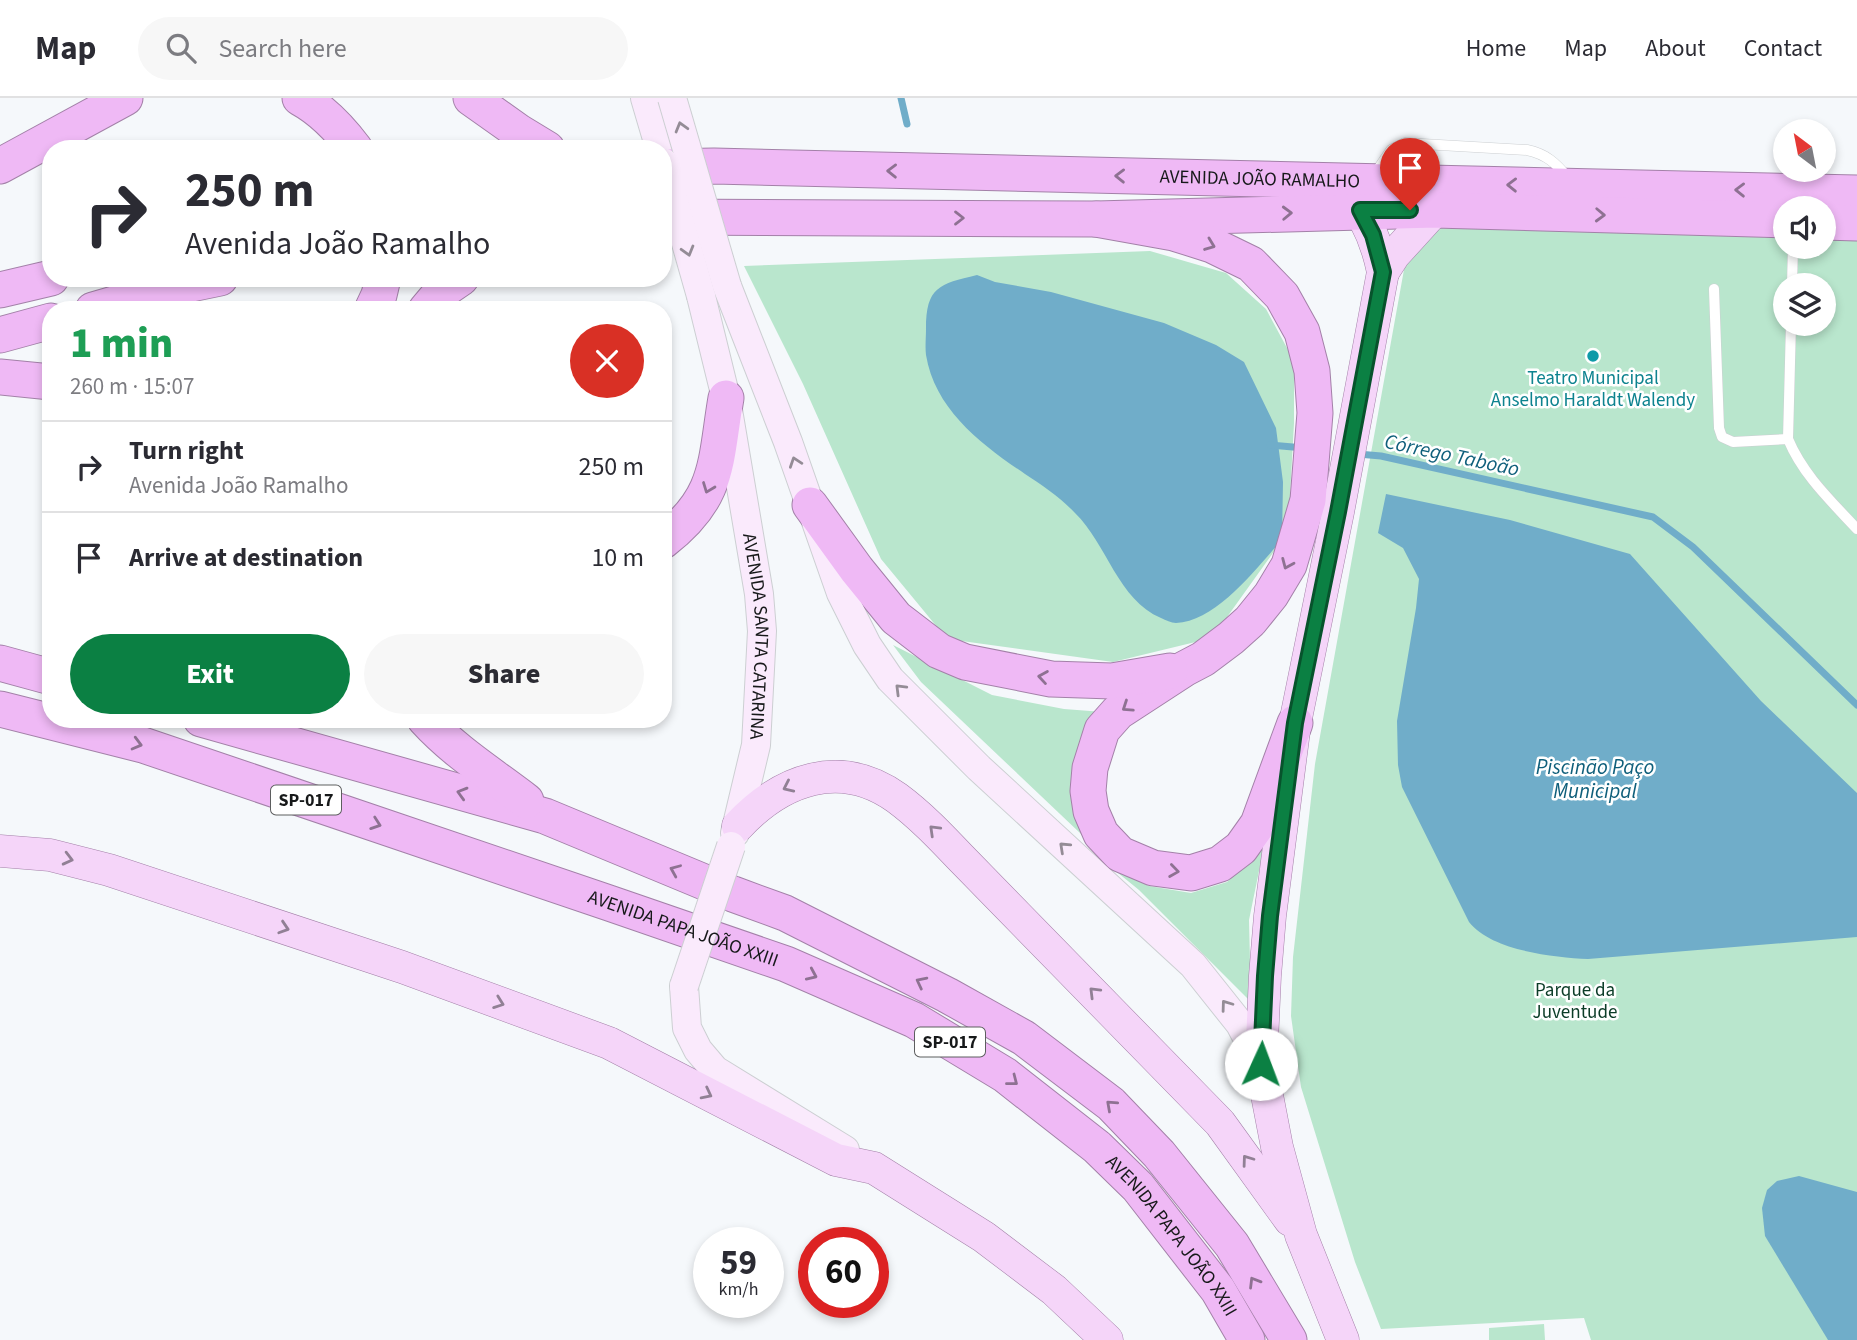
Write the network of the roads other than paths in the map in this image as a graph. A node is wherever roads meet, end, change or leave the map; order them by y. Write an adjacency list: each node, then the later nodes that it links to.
1 (300, 98): 7 (highway)
2 (471, 98): 8 (highway)
3 (645, 98): 9 (main road)
4 (672, 98): 37 (main road, one-way to 4, bridge)
5 (120, 100): 6 (highway)
6 (47, 140)
7 (348, 140)
8 (533, 140)
9 (657, 140)
10 (42, 143): 12 (highway)
11 (672, 164): 15 (highway, AVENIDA JOÃO RAMALHO, one-way to 11)
12 (0, 166)
13 (1857, 193): 15 (highway, AVENIDA JOÃO RAMALHO, one-way to 15)
14 (672, 195): 35 (main road, AVENIDA SANTA CATARINA, one-way to 35, bridge)
15 (1365, 196): 16 (highway, AVENIDA JOÃO RAMALHO); 18 (highway, AVENIDA JOÃO RAMALHO, one-way to 15); 22 (main road)
16 (1435, 209): 19 (highway, AVENIDA JOÃO RAMALHO, one-way to 19); 22 (main road)
17 (672, 217): 18 (highway, AVENIDA JOÃO RAMALHO, one-way to 18)
18 (1096, 219): 38 (highway, one-way to 38)
19 (1773, 220)
20 (1836, 222): 21 (highway)
21 (1857, 223)
22 (1383, 272): 38 (main road)
23 (42, 280): 27 (highway)
24 (176, 287): 28 (highway)
25 (448, 287): 29 (highway)
26 (1714, 289): 36 (lane)
27 (0, 290)
28 (124, 301)
29 (434, 301)
30 (42, 323): 31 (highway)
31 (0, 335)
32 (1791, 336): 36 (lane)
33 (0, 377): 34 (highway)
34 (42, 381)
35 (726, 398): 40 (highway, one-way to 40); 52 (main road, AVENIDA SANTA CATARINA)
36 (1788, 439): 39 (lane)
37 (810, 505): 43 (highway, one-way to 37); 54 (main road, one-way to 37)
38 (1323, 506): 43 (highway, one-way to 43); 47 (main road)
39 (1857, 529)
40 (672, 534)
41 (42, 661): 42 (highway)
42 (0, 662): 44 (highway)
43 (1184, 669): 47 (highway, one-way to 47)
44 (42, 674)
45 (0, 709): 46 (highway, AVENIDA PAPA JOÃO XXIII / SP-017, one-way to 46)
46 (42, 720)
47 (1295, 723): 54 (main road)
48 (75, 728): 58 (highway, AVENIDA PAPA JOÃO XXIII / SP-017, one-way to 58)
49 (233, 728): 51 (highway, AVENIDA PAPA JOÃO XXIII / SP-017, one-way to 49)
50 (433, 728): 51 (highway)
51 (545, 816): 59 (highway, AVENIDA PAPA JOÃO XXIII / SP-017, one-way to 51)
52 (734, 836): 55 (main road, AVENIDA SANTA CATARINA, bridge); 56 (main road, one-way to 52)
53 (0, 851): 55 (main road, one-way to 55)
54 (1261, 1064): 56 (main road)
55 (874, 1168): 57 (main road)
56 (1301, 1235): 60 (main road)
57 (1107, 1340)
58 (1247, 1340)
59 (1289, 1340)
60 (1343, 1340)

